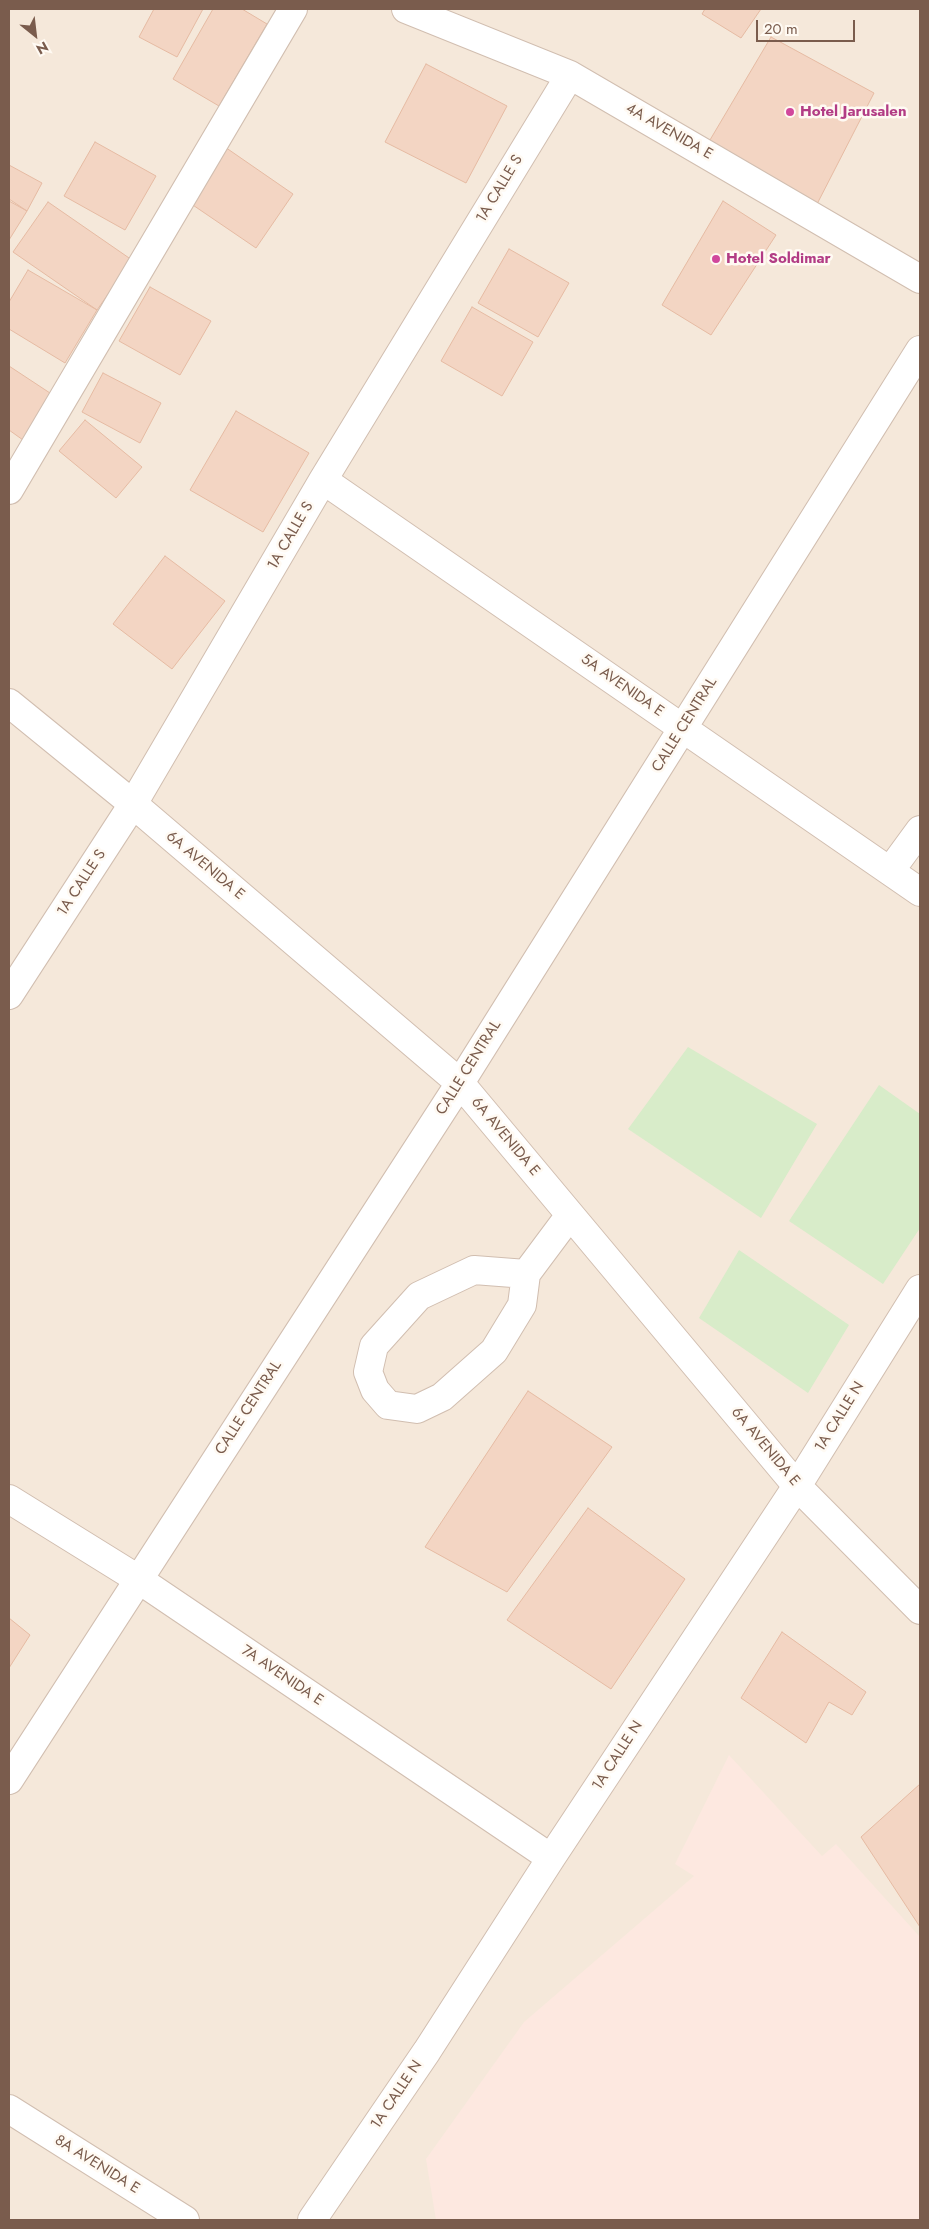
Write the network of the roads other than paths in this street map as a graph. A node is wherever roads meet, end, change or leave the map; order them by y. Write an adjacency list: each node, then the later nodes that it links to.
1 (292, 9): 7 (street)
2 (406, 9): 3 (street, 4A AVENIDA E)
3 (570, 75): 4 (street, 4A AVENIDA E); 6 (street, 1A CALLE S)
4 (920, 279)
5 (920, 350): 9 (street, CALLE CENTRAL)
6 (323, 480): 9 (street, 5A AVENIDA E); 10 (street, 1A CALLE S)
7 (9, 490)
8 (9, 703): 10 (street, 6A AVENIDA E)
9 (683, 728): 12 (street, 5A AVENIDA E); 15 (street, CALLE CENTRAL)
10 (133, 804): 14 (street, 1A CALLE S); 15 (street, 6A AVENIDA E)
11 (920, 830): 12 (street)
12 (890, 871): 13 (street, 5A AVENIDA E)
13 (920, 892)
14 (9, 995)
15 (460, 1083): 16 (street, 6A AVENIDA E); 21 (street, CALLE CENTRAL)
16 (570, 1215): 17 (street); 19 (street, 6A AVENIDA E)
17 (526, 1274): 17 (street)
18 (920, 1289): 19 (street, 1A CALLE N)
19 (797, 1486): 22 (street, 6A AVENIDA E); 24 (street, 1A CALLE N)
20 (9, 1499): 21 (street, 7A AVENIDA E)
21 (138, 1580): 23 (street, CALLE CENTRAL); 24 (street, 7A AVENIDA E)
22 (920, 1610)
23 (9, 1780)
24 (551, 1858): 27 (street, 1A CALLE N)
25 (9, 2109): 26 (street, 8A AVENIDA E)
26 (185, 2220)
27 (312, 2220)

